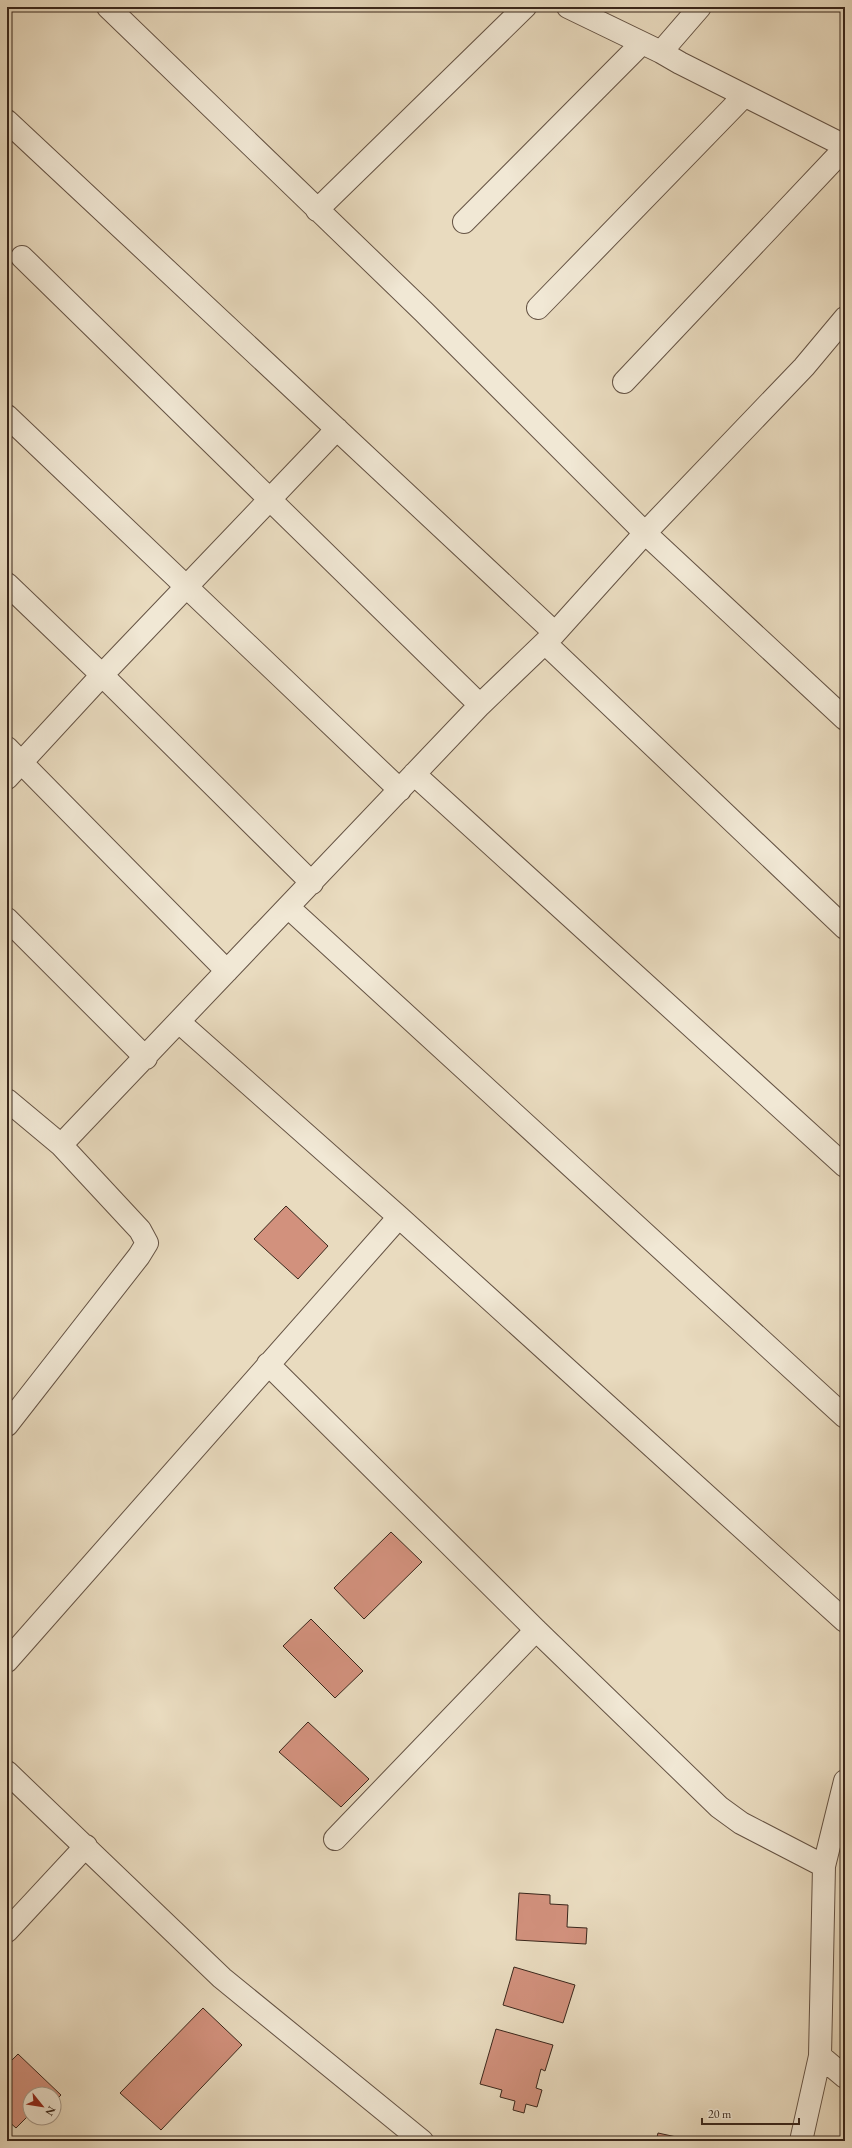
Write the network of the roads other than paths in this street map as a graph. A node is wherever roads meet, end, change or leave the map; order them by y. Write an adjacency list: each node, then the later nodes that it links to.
1 (108, 7): 10 (street)
2 (525, 7): 10 (street)
3 (568, 7): 5 (street)
4 (700, 7): 6 (street)
5 (641, 44): 6 (street); 11 (street)
6 (661, 52): 7 (street)
7 (744, 96): 9 (street); 13 (street)
8 (7, 121): 17 (street)
9 (845, 147): 15 (street)
10 (317, 210): 19 (street)
11 (464, 222)
12 (22, 257): 18 (street)
13 (538, 308)
14 (845, 318): 19 (street)
15 (624, 382)
16 (7, 416): 21 (street)
17 (336, 429): 18 (street); 22 (street)
18 (270, 499): 21 (street); 24 (street)
19 (645, 533): 22 (street); 25 (street)
20 (7, 584): 23 (street)
21 (186, 587): 23 (street); 29 (street)
22 (550, 638): 24 (street); 33 (street)
23 (102, 675): 26 (street); 30 (street)
24 (480, 704): 27 (street)
25 (845, 719)
26 (14, 755): 28 (street); 34 (street)
27 (414, 774): 29 (street); 39 (street)
28 (7, 778)
29 (400, 790): 30 (street)
30 (312, 883): 31 (street)
31 (288, 907): 34 (street); 42 (street)
32 (7, 919): 36 (street)
33 (845, 928)
34 (227, 971): 35 (street)
35 (179, 1022): 36 (street); 40 (street)
36 (146, 1058): 38 (street)
37 (7, 1100): 38 (street)
38 (61, 1145): 43 (street)
39 (845, 1166)
40 (399, 1217): 41 (street); 44 (street)
41 (268, 1364): 45 (street); 46 (street)
42 (845, 1417)
43 (9, 1419)
44 (845, 1621)
45 (536, 1630): 49 (street); 52 (street)
46 (7, 1660)
47 (7, 1772): 51 (street)
48 (845, 1782): 50 (street)
49 (335, 1839)
50 (838, 1844): 52 (street)
51 (86, 1846): 53 (street); 56 (street)
52 (824, 1866): 54 (street)
53 (7, 1931)
54 (820, 2056): 55 (street); 57 (street)
55 (845, 2077)
56 (422, 2141)
57 (801, 2141)

